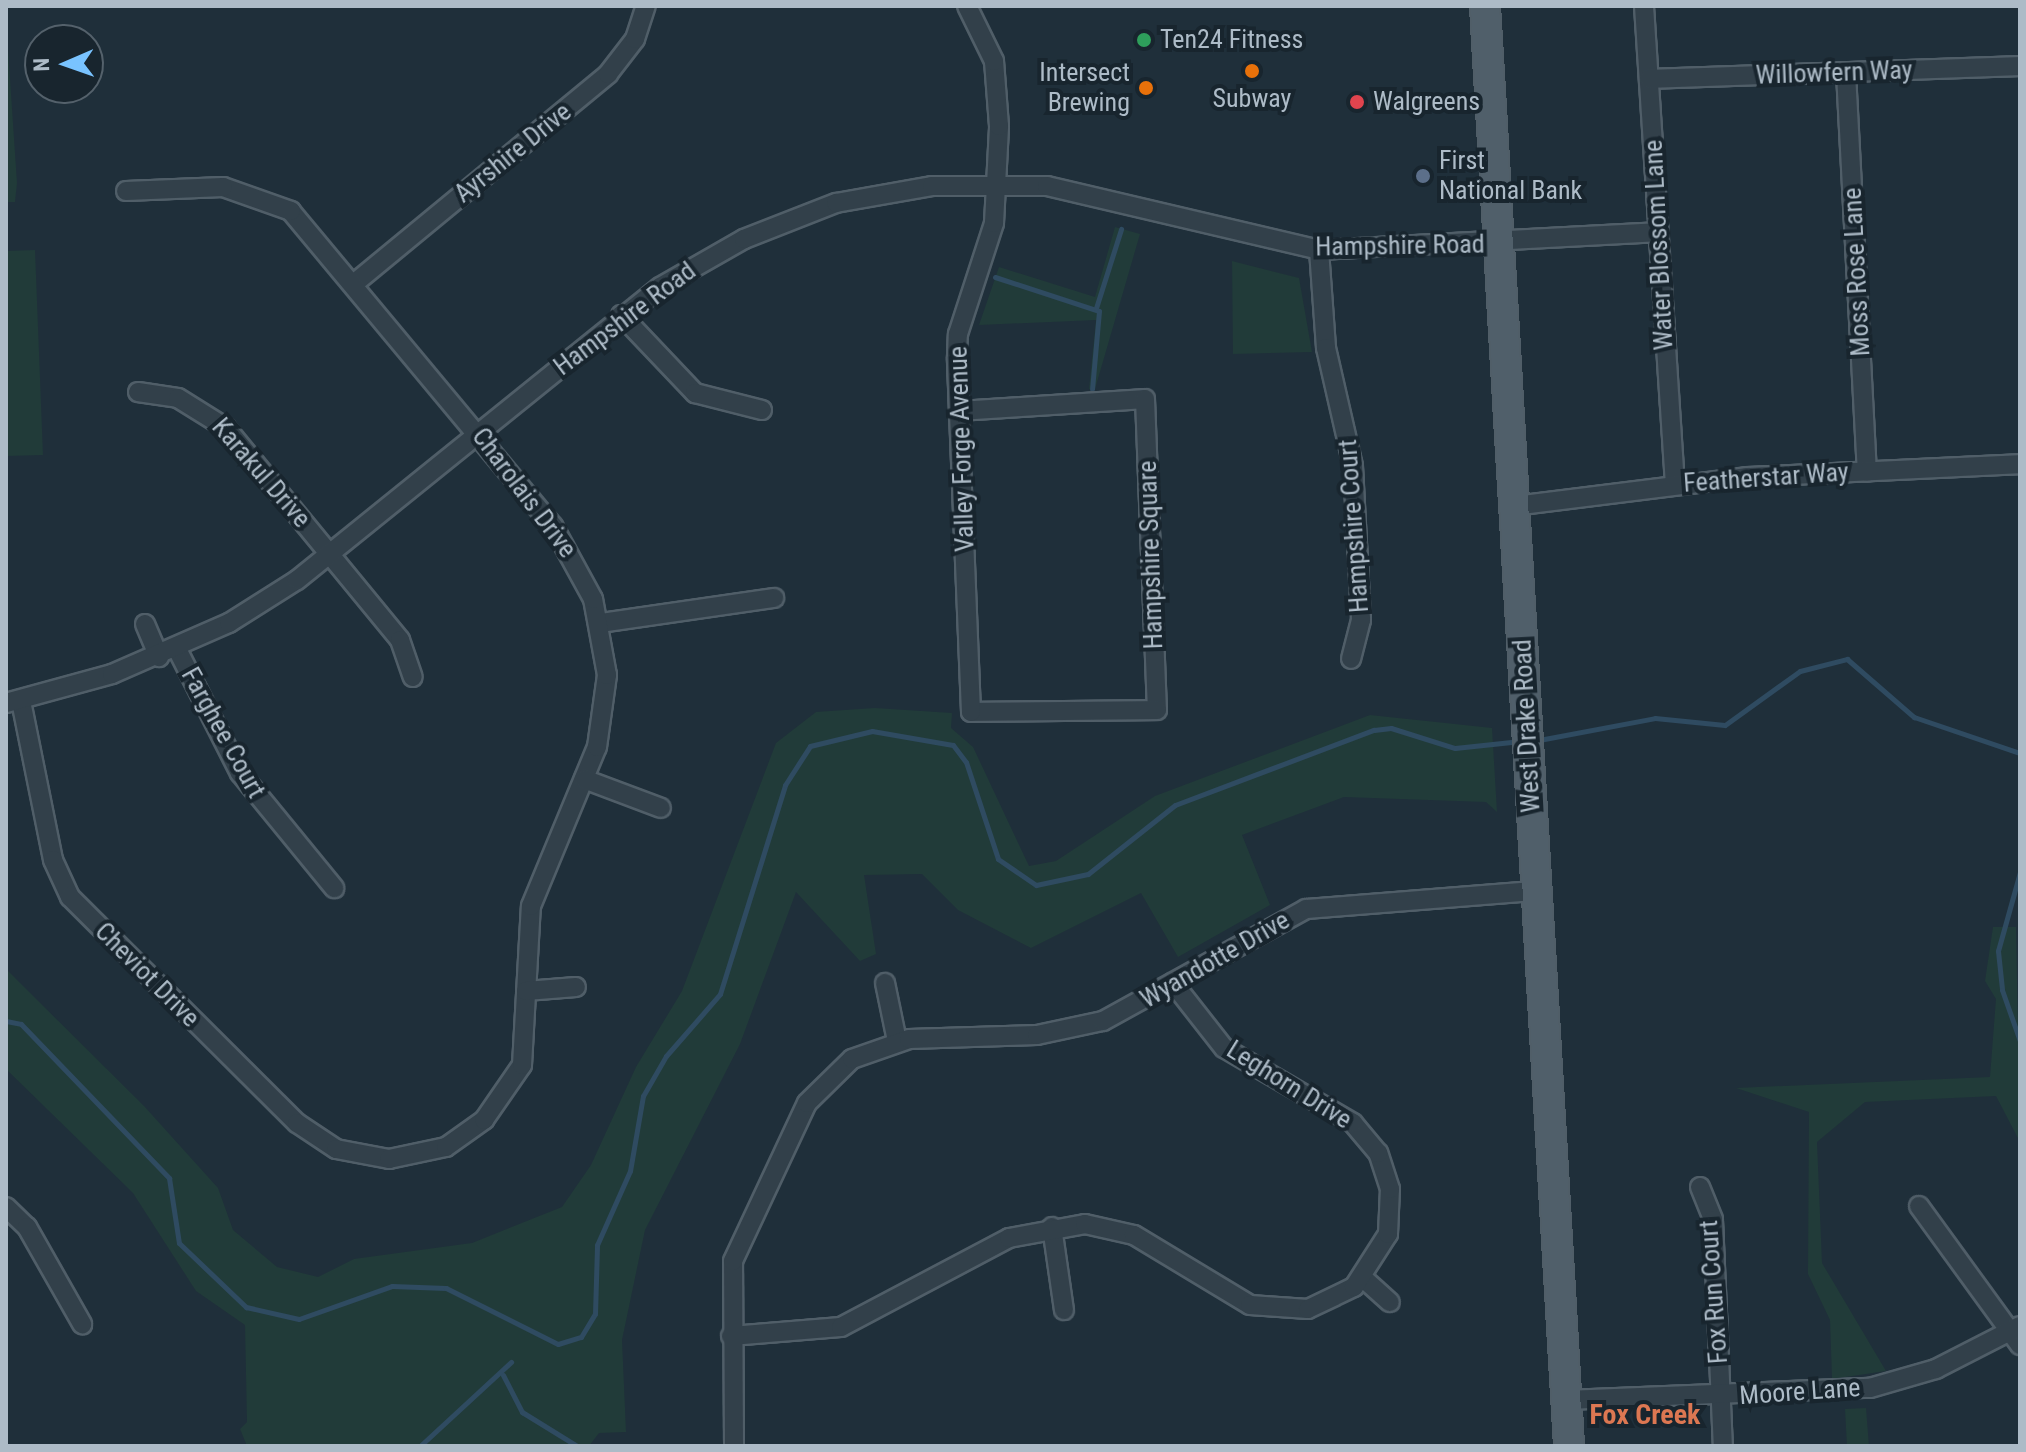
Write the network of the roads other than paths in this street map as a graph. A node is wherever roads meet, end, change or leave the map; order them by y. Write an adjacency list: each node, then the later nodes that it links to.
1 (646, 6): 13 (street, Ayrshire Drive)
2 (967, 6): 8 (street, Valley Forge Avenue)
3 (1485, 6): 11 (main road, West Drake Road)
4 (1644, 6): 7 (street, Water Blossom Lane)
5 (2020, 66): 6 (street, Willowfern Way)
6 (1846, 73): 7 (street, Willowfern Way); 20 (street, Moss Rose Lane)
7 (1649, 79): 10 (street, Water Blossom Lane)
8 (998, 182): 12 (street, Hampshire Road); 14 (street, Hampshire Road); 17 (street, Valley Forge Avenue)
9 (126, 191): 13 (street, Charolais Drive)
10 (1657, 232): 11 (street, Hampshire Road); 21 (street, Water Blossom Lane)
11 (1499, 243): 12 (street, Hampshire Road); 22 (main road, West Drake Road)
12 (1319, 250): 29 (street, Hampshire Court)
13 (356, 282): 18 (street, Charolais Drive)
14 (621, 315): 16 (street); 18 (street, Hampshire Road)
15 (138, 392): 23 (street, Karakul Drive)
16 (762, 410)
17 (960, 411): 32 (street, Valley Forge Avenue); 32 (street, Hampshire Square)
18 (481, 435): 23 (street, Hampshire Road); 25 (street, Charolais Drive)
19 (2020, 464): 20 (street, Featherstar Way)
20 (1867, 471): 21 (street, Featherstar Way)
21 (1675, 485): 22 (street, Featherstar Way)
22 (1514, 506): 36 (main road, West Drake Road)
23 (330, 553): 27 (street, Hampshire Road); 30 (street, Karakul Drive)
24 (774, 598): 25 (street)
25 (600, 623): 33 (street, Charolais Drive)
26 (145, 624): 28 (street)
27 (177, 649): 28 (street, Hampshire Road); 35 (street, Farghee Court)
28 (159, 657): 31 (street, Hampshire Road)
29 (1351, 659)
30 (413, 677)
31 (14, 702): 42 (street, Cheviot Drive)
32 (971, 712)
33 (584, 779): 34 (street); 40 (street, Charolais Drive)
34 (661, 808)
35 (334, 888)
36 (1537, 891): 38 (street, Wyandotte Drive); 54 (main road, West Drake Road)
37 (885, 983): 41 (street)
38 (1173, 983): 41 (street, Wyandotte Drive); 47 (street, Leghorn Drive)
39 (576, 987): 40 (street)
40 (526, 991): 42 (street, Charolais Drive)
41 (897, 1041): 52 (street, Wyandotte Drive)
42 (389, 1159)
43 (1700, 1187): 53 (street, Fox Run Court)
44 (1919, 1206): 51 (street)
45 (6, 1207): 50 (street)
46 (1052, 1227): 47 (street, Leghorn Drive); 49 (street); 52 (street, Leghorn Drive)
47 (1363, 1278): 48 (street)
48 (1390, 1302)
49 (1064, 1310)
50 (82, 1324)
51 (2017, 1335): 53 (street, Moore Lane)
52 (731, 1336): 55 (street, Wyandotte Drive)
53 (1720, 1396): 54 (street, Moore Lane); 57 (street, Fox Run Court)
54 (1566, 1400): 56 (main road, West Drake Road)
55 (734, 1446)
56 (1569, 1446)
57 (1723, 1446)

